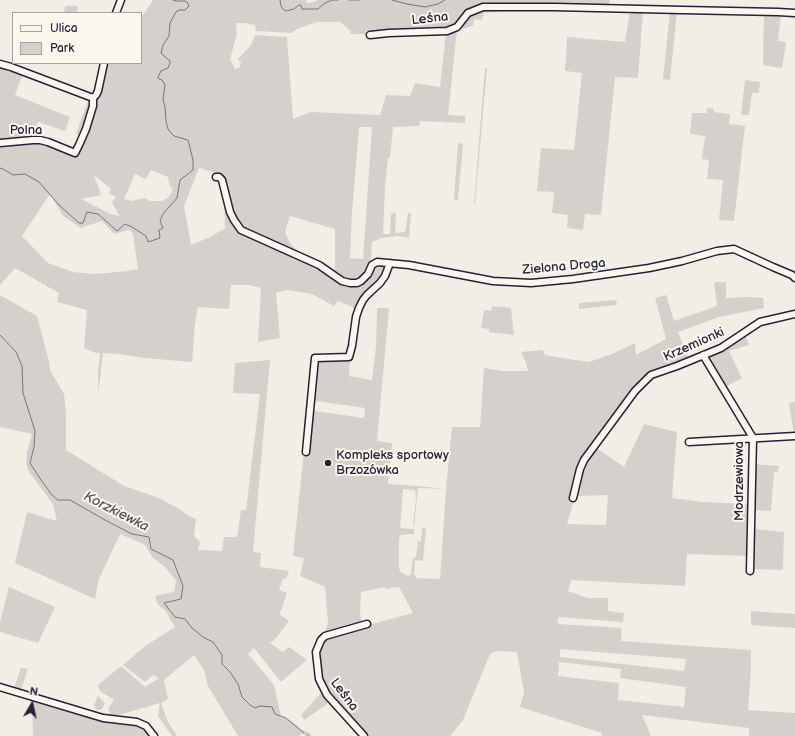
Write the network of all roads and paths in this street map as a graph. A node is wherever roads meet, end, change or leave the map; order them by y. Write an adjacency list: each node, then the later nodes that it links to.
1 (121, 0): 2 (street)
2 (116, 12)
3 (795, 13): 4 (street, Leśna)
4 (370, 35)
5 (0, 64): 7 (street)
6 (104, 64): 7 (street)
7 (93, 98): 8 (street, Polna)
8 (0, 143)
9 (216, 177): 10 (street, Zielona Droga)
10 (390, 264): 11 (street, Zielona Droga); 17 (street)
11 (795, 278)
12 (795, 314): 13 (street, Krzemionki)
13 (703, 355): 15 (street, Modrzewiowa); 18 (street, Krzemionki)
14 (795, 436): 15 (street)
15 (753, 438): 16 (street); 19 (street, Modrzewiowa)
16 (689, 442)
17 (306, 452)
18 (573, 498)
19 (750, 571)
20 (367, 624): 23 (street, Leśna)
21 (0, 687): 22 (street)
22 (154, 736)
23 (364, 736)

